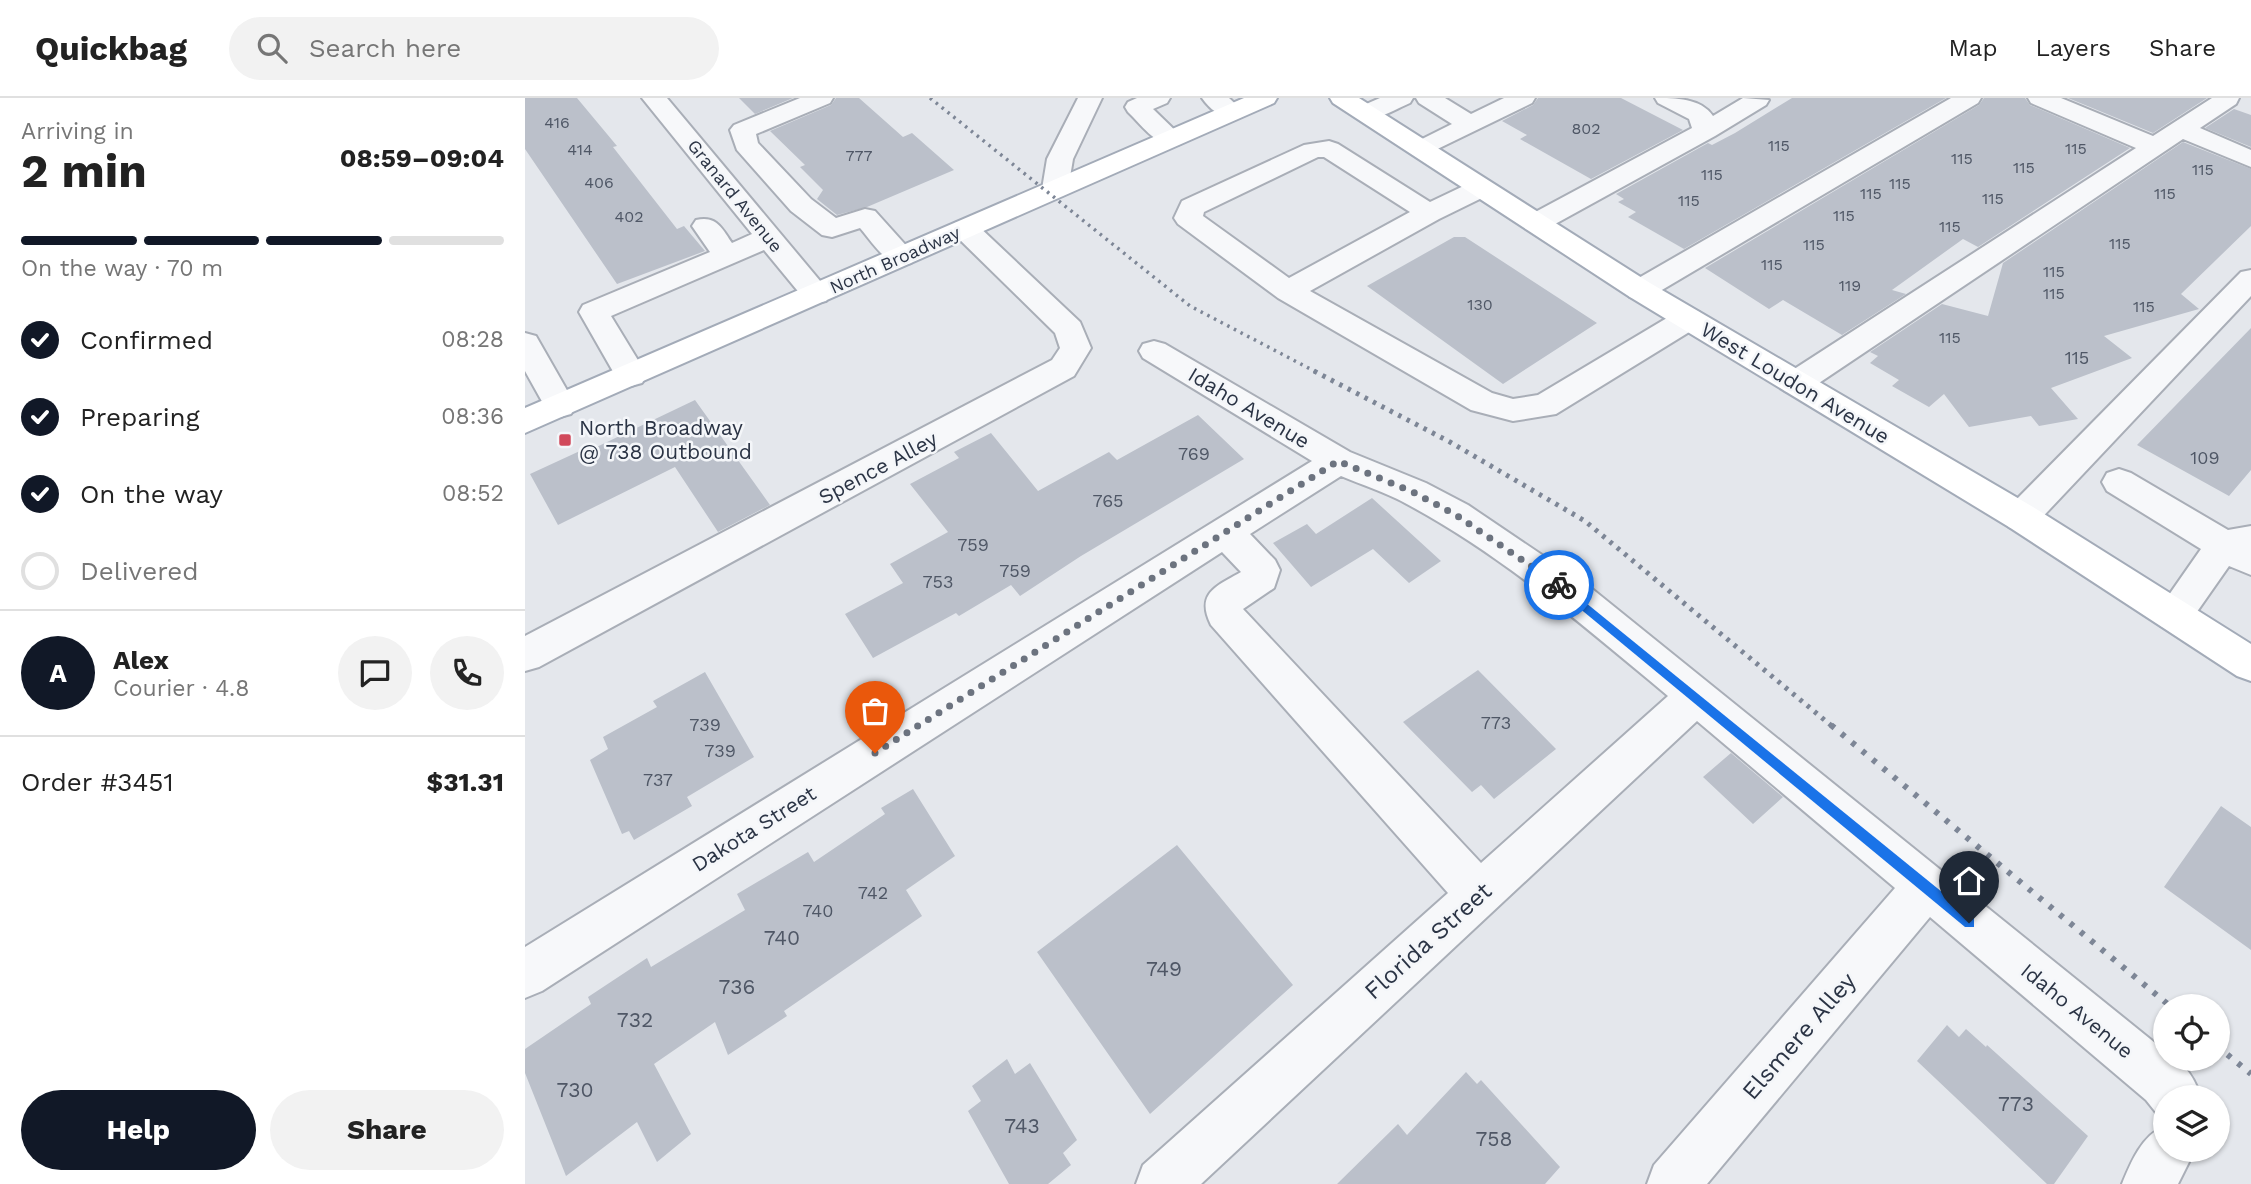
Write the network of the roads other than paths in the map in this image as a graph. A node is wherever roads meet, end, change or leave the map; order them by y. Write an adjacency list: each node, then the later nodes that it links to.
1 (654, 98): 25 (street, Granard Avenue)
2 (821, 98): 21 (street)
3 (1265, 98): 15 (main road, North Broadway)
4 (1342, 98): 16 (main road, West Loudon Avenue)
5 (1401, 98): 16 (street)
6 (1428, 98): 17 (street)
7 (1523, 98): 17 (street)
8 (1667, 98): 19 (street)
9 (1969, 98): 37 (street)
10 (2040, 98): 22 (street)
11 (1757, 99): 19 (street)
12 (2227, 99): 18 (street)
13 (1089, 102): 14 (street); 27 (street)
14 (1147, 102): 20 (street)
15 (1223, 105): 20 (main road, North Broadway)
16 (1366, 113): 23 (main road, West Loudon Avenue)
17 (1471, 125): 23 (street)
18 (2183, 130): 22 (street); 24 (street)
19 (1706, 131): 30 (street)
20 (1171, 139): 27 (main road, North Broadway)
21 (746, 145): 25 (street); 28 (street)
22 (2156, 148): 44 (street)
23 (1421, 149): 26 (main road, West Loudon Avenue)
24 (2251, 159)
25 (706, 160): 33 (street, Granard Avenue)
26 (1481, 188): 29 (street); 30 (main road, West Loudon Avenue)
27 (1055, 189): 32 (main road, North Broadway)
28 (801, 205): 33 (street); 35 (street)
29 (1429, 214): 38 (street); 38 (street)
30 (1536, 223): 37 (main road, West Loudon Avenue)
31 (706, 226): 34 (street)
32 (965, 229): 35 (main road, North Broadway); 53 (street, Spence Alley)
33 (764, 231): 34 (street); 39 (street, Granard Avenue)
34 (727, 255): 43 (street)
35 (901, 257): 39 (main road, North Broadway)
36 (2251, 279): 49 (street)
37 (1640, 290): 40 (main road, West Loudon Avenue)
38 (1288, 291): 40 (street)
39 (816, 294): 43 (main road, North Broadway)
40 (1688, 319): 44 (main road, West Loudon Avenue)
41 (1154, 351): 47 (street, Idaho Avenue)
42 (528, 355): 45 (street)
43 (631, 375): 45 (main road, North Broadway)
44 (1796, 383): 49 (main road, West Loudon Avenue)
45 (560, 406): 46 (main road, North Broadway)
46 (525, 421)
47 (1338, 461): 50 (street, Dakota Street); 55 (street, Idaho Avenue)
48 (2119, 482): 51 (street)
49 (2021, 517): 52 (main road, West Loudon Avenue)
50 (1225, 532): 57 (street); 58 (street, Dakota Street)
51 (2242, 548): 52 (street)
52 (2174, 615): 54 (main road, West Loudon Avenue)
53 (525, 655)
54 (2251, 664)
55 (1695, 697): 56 (street, Idaho Avenue); 57 (street, Florida Street)
56 (1926, 887): 59 (street, Idaho Avenue); 62 (street, Elsmere Alley)
57 (1479, 894): 61 (street, Florida Street)
58 (525, 974)
59 (2166, 1085)
60 (2162, 1162): 63 (street)
61 (1162, 1184)
62 (1672, 1184)
63 (2148, 1184)

